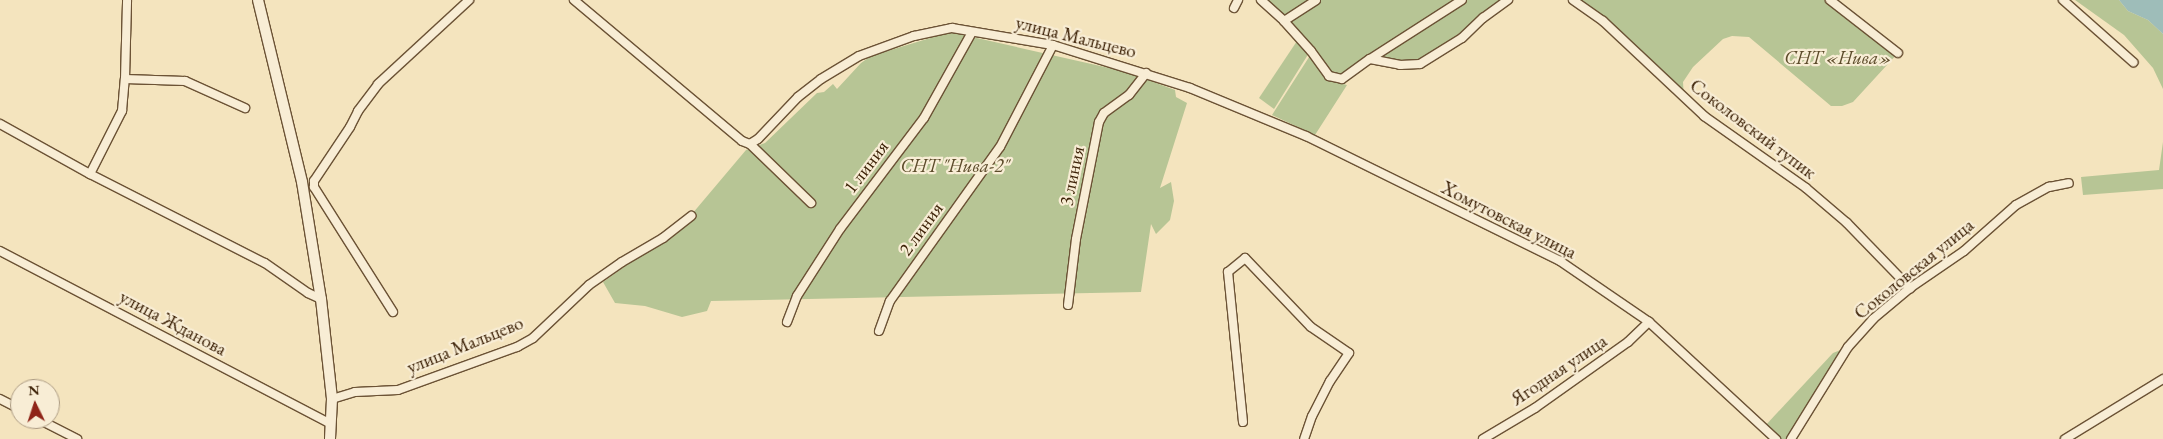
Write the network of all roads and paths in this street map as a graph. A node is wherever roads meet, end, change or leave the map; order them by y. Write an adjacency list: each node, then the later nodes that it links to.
1 (127, 0): 19 (street)
2 (258, 0): 26 (street)
3 (469, 0): 25 (street)
4 (574, 0): 23 (street)
5 (1261, 0): 12 (street)
6 (1316, 0): 12 (street)
7 (1462, 0): 16 (street)
8 (1508, 0): 16 (street)
9 (1573, 0): 31 (street, Соколовский тупик)
10 (1830, 0): 15 (street)
11 (2063, 0): 17 (street)
12 (1284, 21): 16 (street)
13 (972, 32): 14 (street, улица Мальцево); 23 (street, улица Мальцево); 35 (street, 1 линия)
14 (1053, 45): 18 (street, улица Мальцево); 37 (street, 2 линия)
15 (1898, 53)
16 (1370, 60)
17 (2133, 62)
18 (1146, 73): 20 (street, улица Мальцево); 33 (street, 3 линия)
19 (125, 79): 21 (street); 24 (street)
20 (1190, 88): 36 (street, Хомутовская улица)
21 (245, 108)
22 (0, 124): 24 (street)
23 (750, 144): 28 (street)
24 (90, 174): 32 (street)
25 (314, 181): 26 (street); 34 (street)
26 (302, 182): 32 (street)
27 (2069, 183): 31 (street, Соколовская улица)
28 (811, 203)
29 (690, 216): 39 (street, улица Мальцево)
30 (0, 251): 41 (street, улица Жданова)
31 (1910, 288): 48 (street, Соколовская улица)
32 (321, 299): 39 (street)
33 (1068, 305)
34 (393, 312)
35 (786, 322)
36 (1649, 322): 46 (street, Ягодная улица); 47 (street, Хомутовская улица)
37 (879, 331)
38 (2163, 379): 49 (street)
39 (332, 399): 41 (street)
40 (1243, 422): 45 (street)
41 (331, 424): 44 (street)
42 (58, 429): 43 (street)
43 (77, 439)
44 (330, 439)
45 (1304, 439)
46 (1483, 439)
47 (1776, 439)
48 (1791, 439)
49 (2065, 439)

